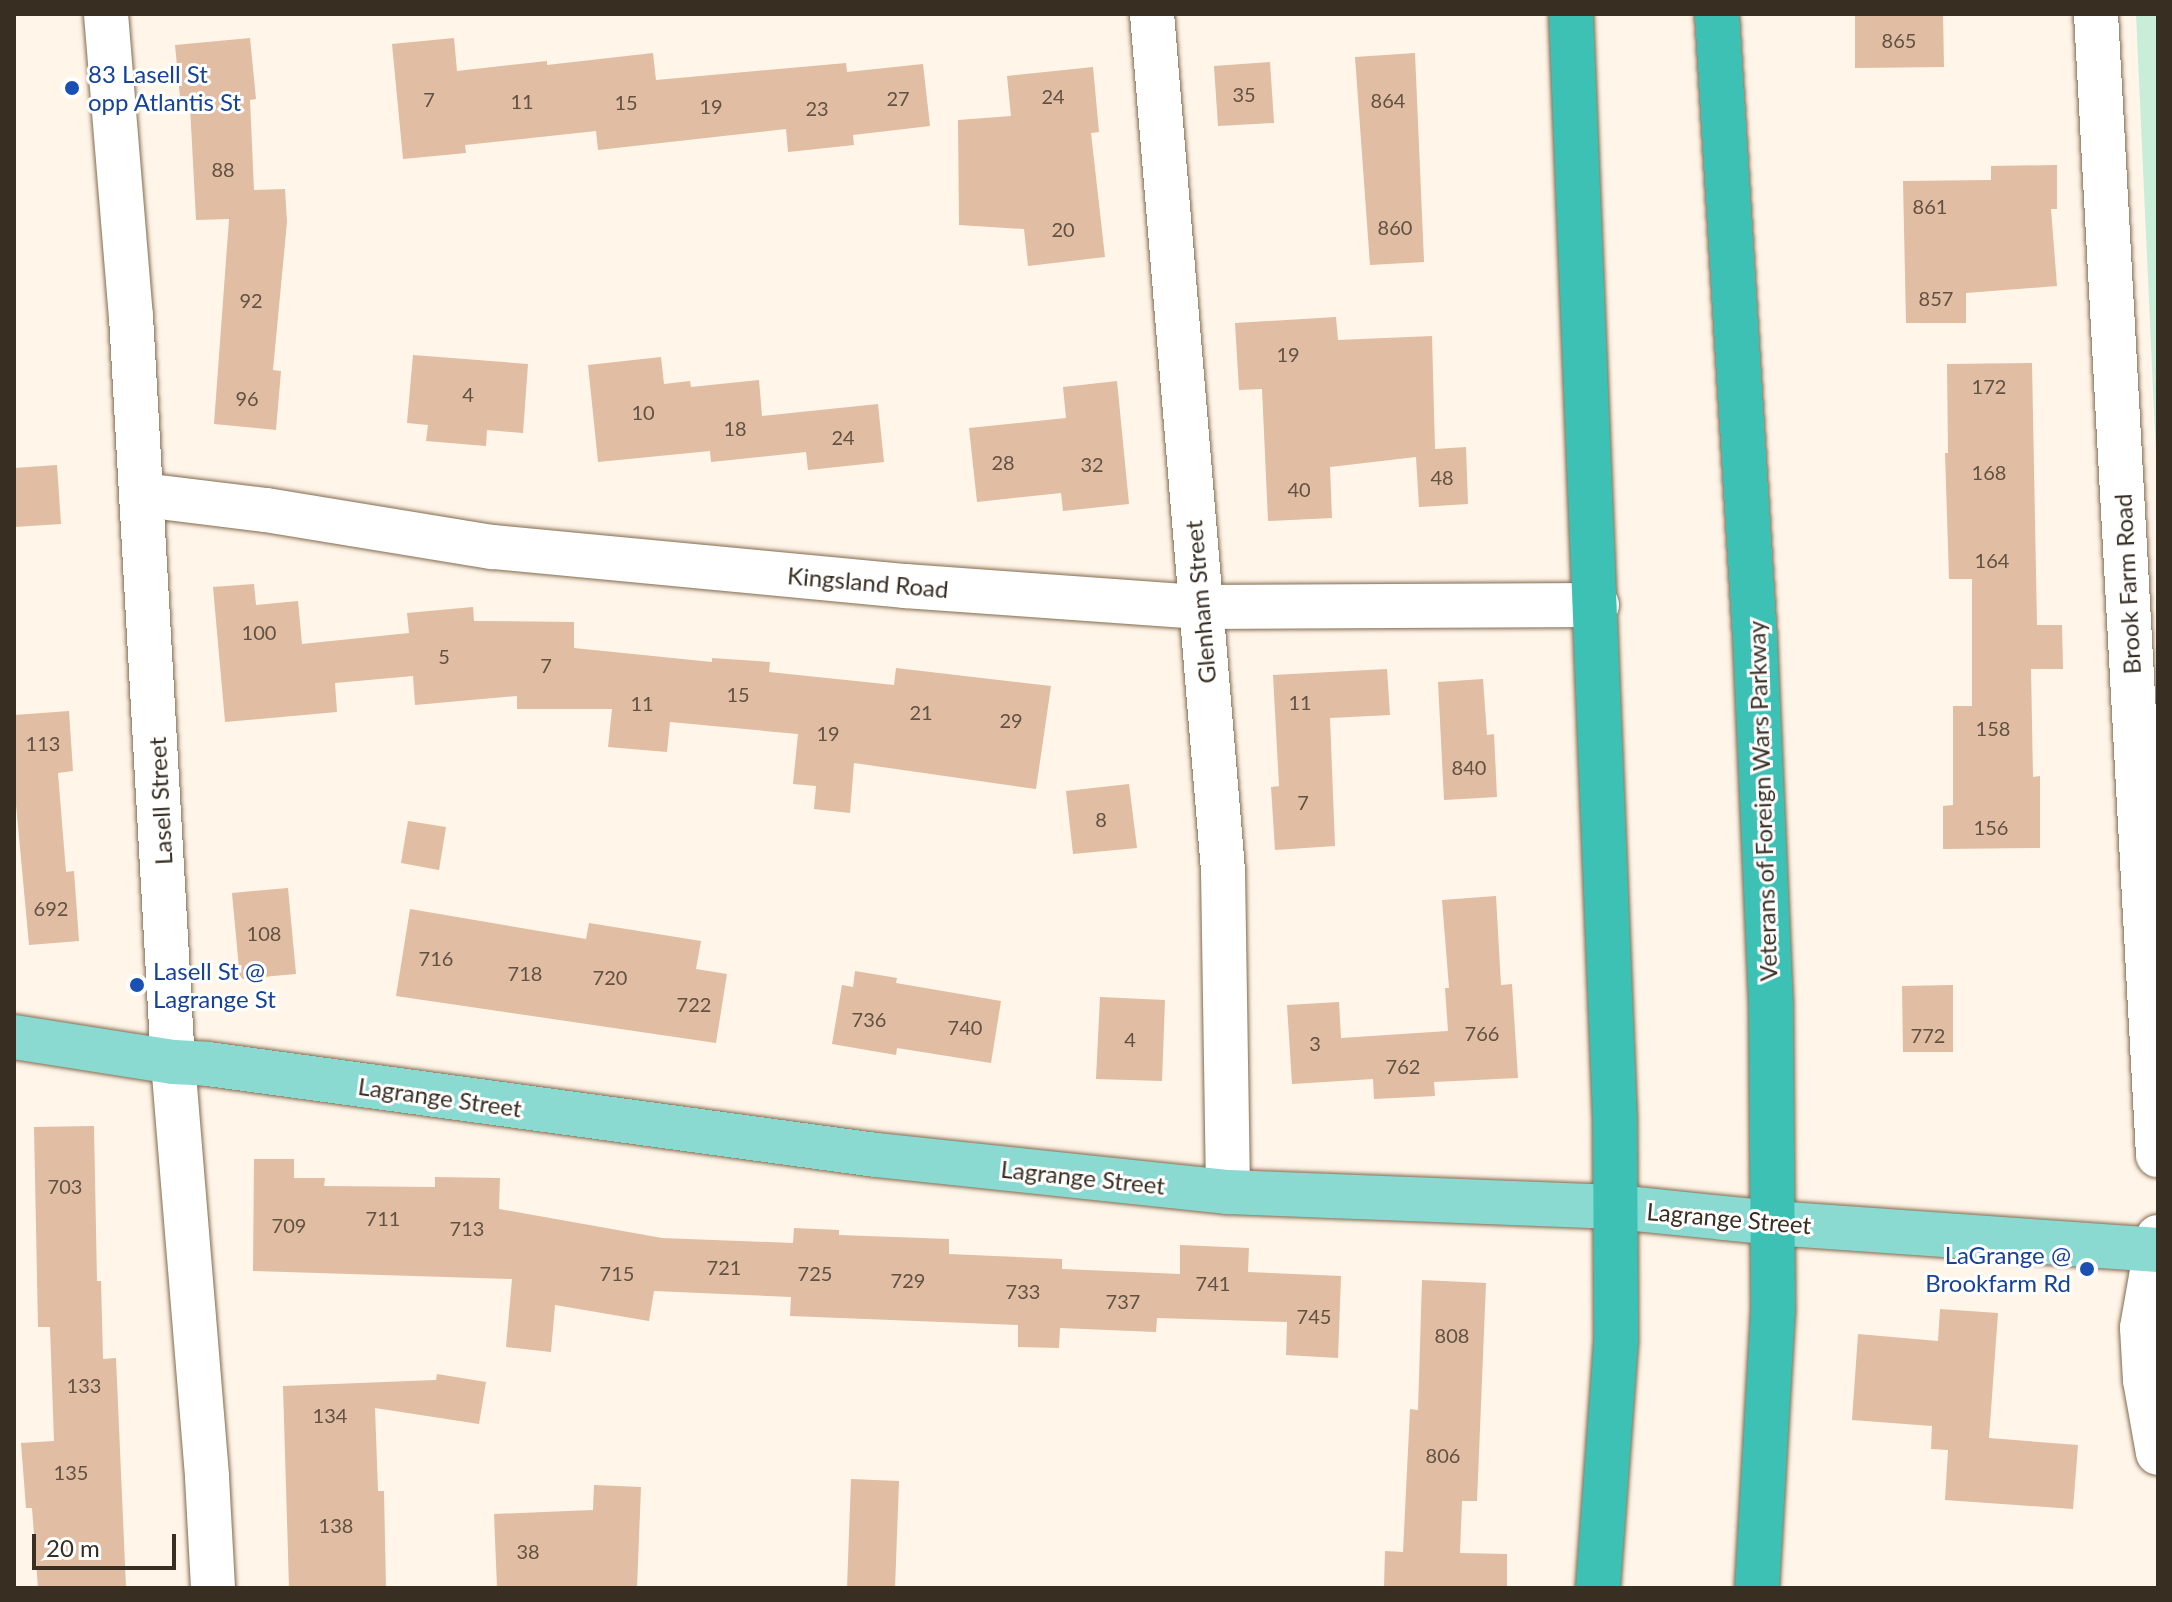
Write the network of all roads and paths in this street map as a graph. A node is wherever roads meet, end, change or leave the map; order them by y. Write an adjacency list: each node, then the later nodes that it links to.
1 (106, 14): 6 (street, Lasell Street)
2 (1152, 14): 8 (street, Glenham Street)
3 (1571, 14): 7 (highway)
4 (1717, 14): 14 (highway, Veterans of Foreign Wars Parkway)
5 (2096, 14): 11 (street, Brook Farm Road)
6 (143, 495): 8 (street, Kingsland Road); 10 (street, Lasell Street)
7 (1597, 605): 8 (street, Kingsland Road); 13 (highway)
8 (1200, 607): 12 (street, Glenham Street)
9 (14, 1037): 10 (main road, Lagrange Street)
10 (173, 1062): 12 (main road, Lagrange Street); 17 (street, Lasell Street)
11 (2158, 1155)
12 (1228, 1192): 13 (main road, Lagrange Street)
13 (1616, 1207): 14 (main road, Lagrange Street); 18 (highway)
14 (1773, 1223): 15 (main road, Lagrange Street); 19 (highway, Veterans of Foreign Wars Parkway)
15 (2157, 1245): 16 (street)
16 (2158, 1453)
17 (213, 1588)
18 (1598, 1588)
19 (1757, 1588)

